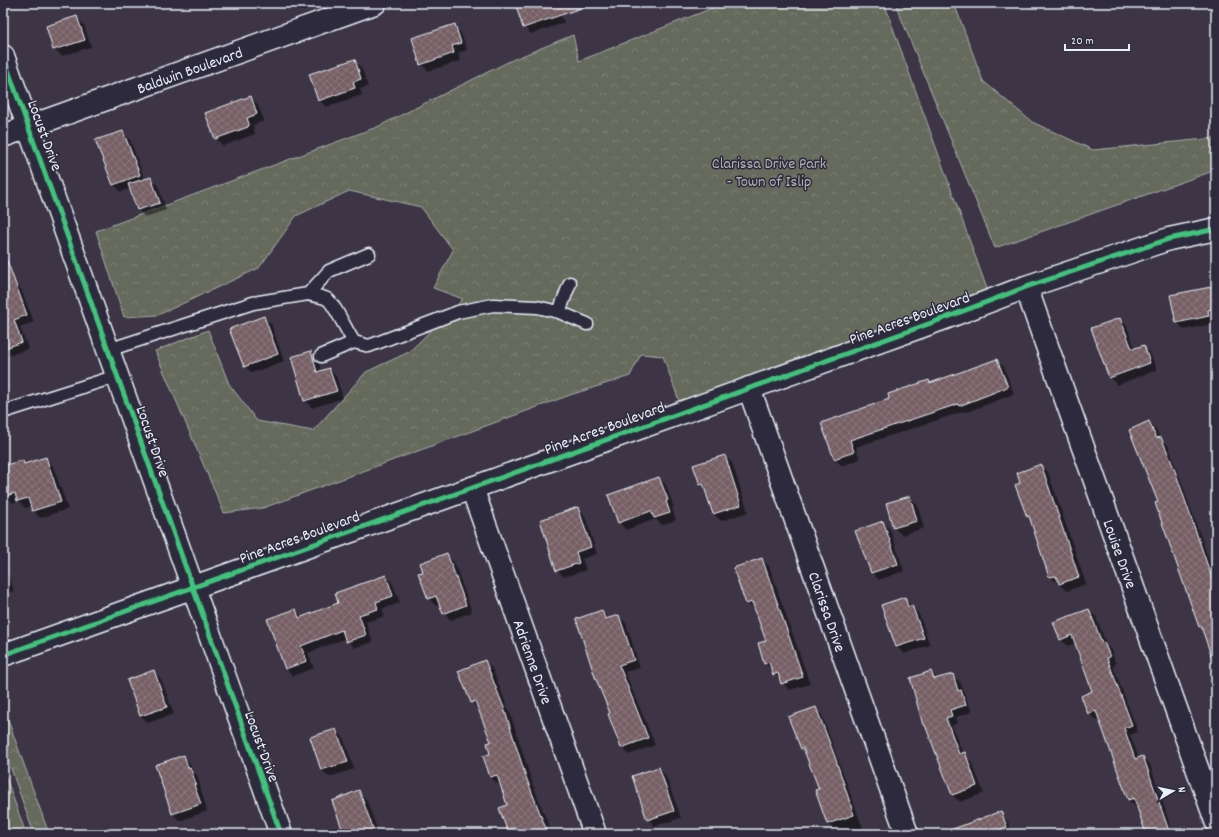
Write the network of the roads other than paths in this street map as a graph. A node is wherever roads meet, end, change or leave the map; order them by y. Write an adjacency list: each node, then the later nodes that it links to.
1 (375, 3): 3 (street, Baldwin Boulevard)
2 (3, 56): 3 (street, Locust Drive)
3 (29, 126): 4 (street, Baldwin Boulevard); 13 (street, Locust Drive)
4 (3, 136)
5 (1216, 229): 8 (street, Pine Acres Boulevard)
6 (369, 254): 9 (lane)
7 (570, 283): 10 (lane)
8 (1026, 287): 16 (street, Pine Acres Boulevard); 21 (street, Louise Drive)
9 (308, 294): 12 (lane); 13 (lane)
10 (560, 312): 11 (lane); 12 (lane)
11 (587, 324)
12 (354, 342): 14 (lane)
13 (108, 350): 15 (street, Locust Drive)
14 (322, 356)
15 (117, 376): 17 (lane); 19 (street, Locust Drive)
16 (748, 388): 18 (street, Pine Acres Boulevard); 24 (street, Clarissa Drive)
17 (3, 412)
18 (472, 488): 19 (street, Pine Acres Boulevard); 23 (street, Adrienne Drive)
19 (192, 588): 20 (street, Pine Acres Boulevard); 22 (street, Locust Drive)
20 (3, 655)
21 (1216, 821)
22 (281, 834)
23 (596, 834)
24 (907, 834)

